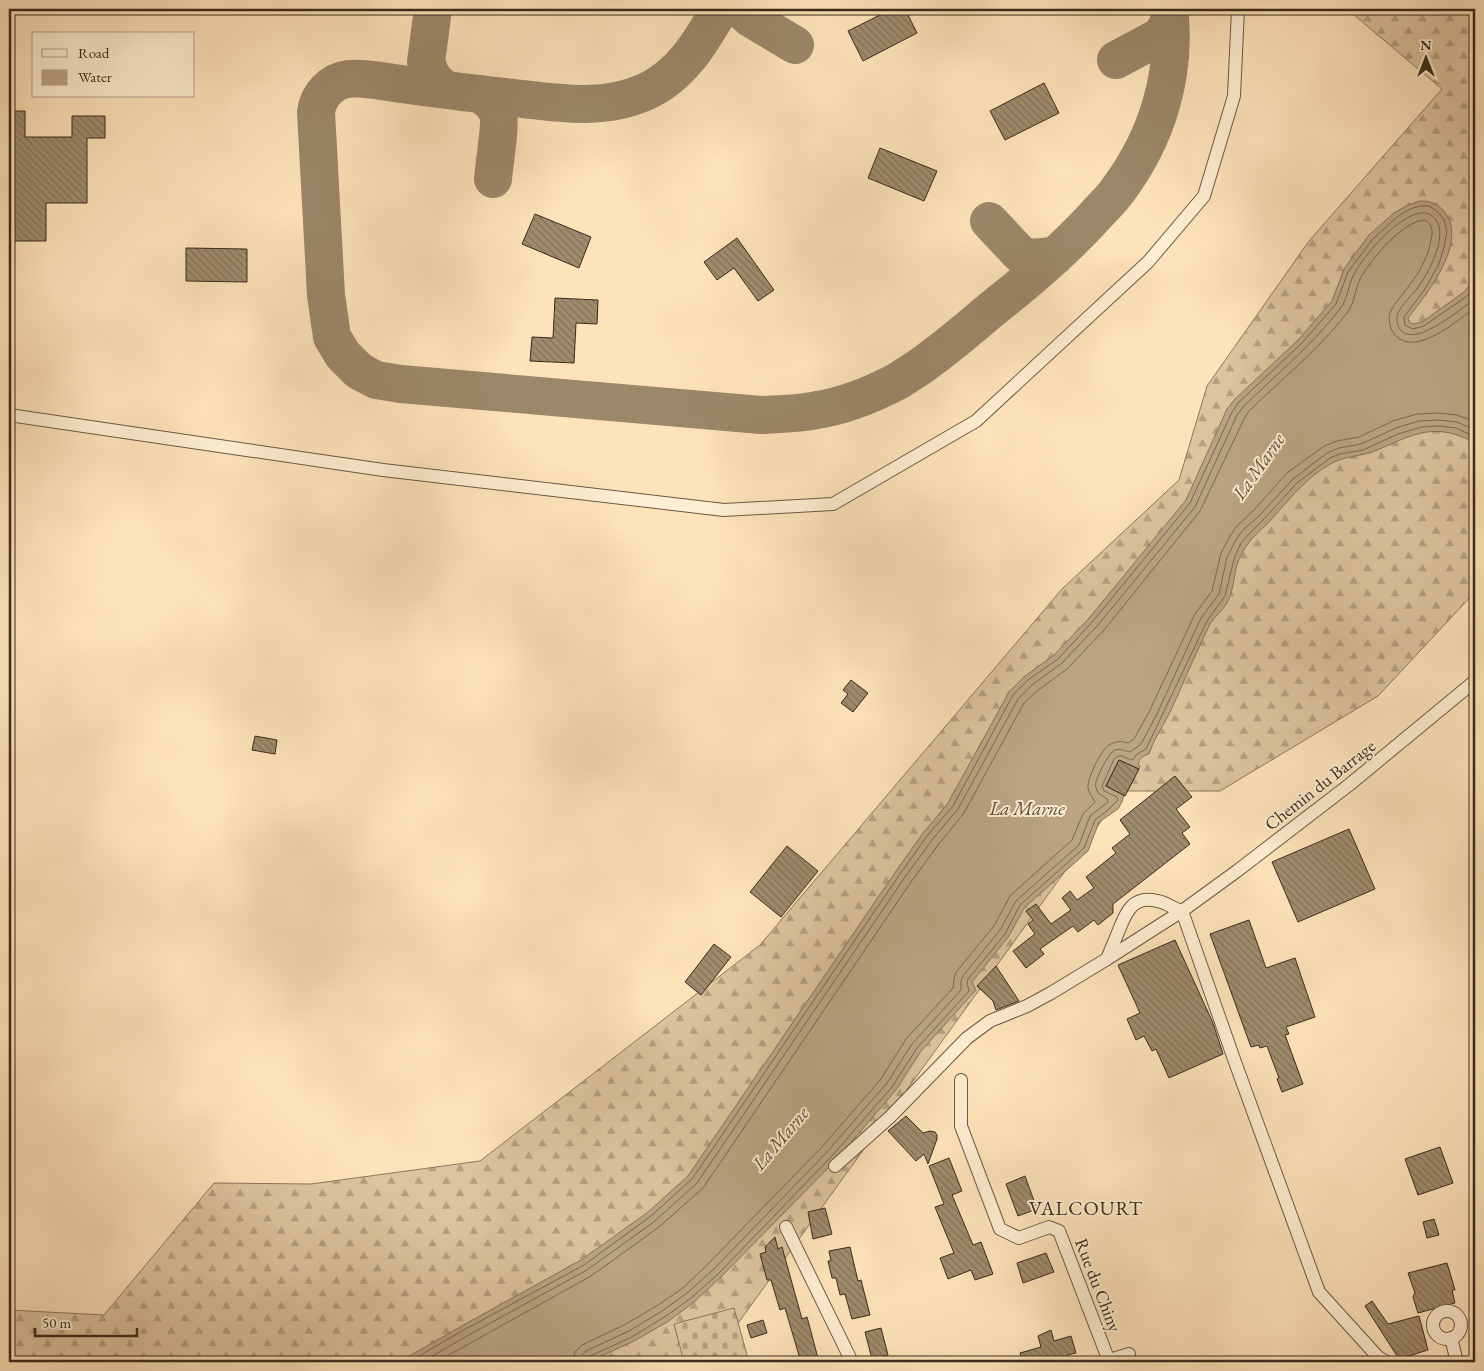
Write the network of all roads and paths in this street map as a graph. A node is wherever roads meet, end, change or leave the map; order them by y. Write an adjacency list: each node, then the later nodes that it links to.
1 (1238, 9): 2 (street)
2 (9, 415)
3 (1475, 681): 4 (street, Chemin du Barrage)
4 (1182, 911): 5 (street, Chemin du Barrage); 5 (street); 13 (street)
5 (1107, 959): 7 (street, Chemin du Barrage)
6 (961, 1080): 11 (street, Rue du Chiny)
7 (835, 1166)
8 (786, 1227): 12 (street)
9 (1451, 1338): 14 (street)
10 (1129, 1354): 11 (street)
11 (1106, 1361)
12 (852, 1362)
13 (1387, 1362)
14 (1457, 1362)

